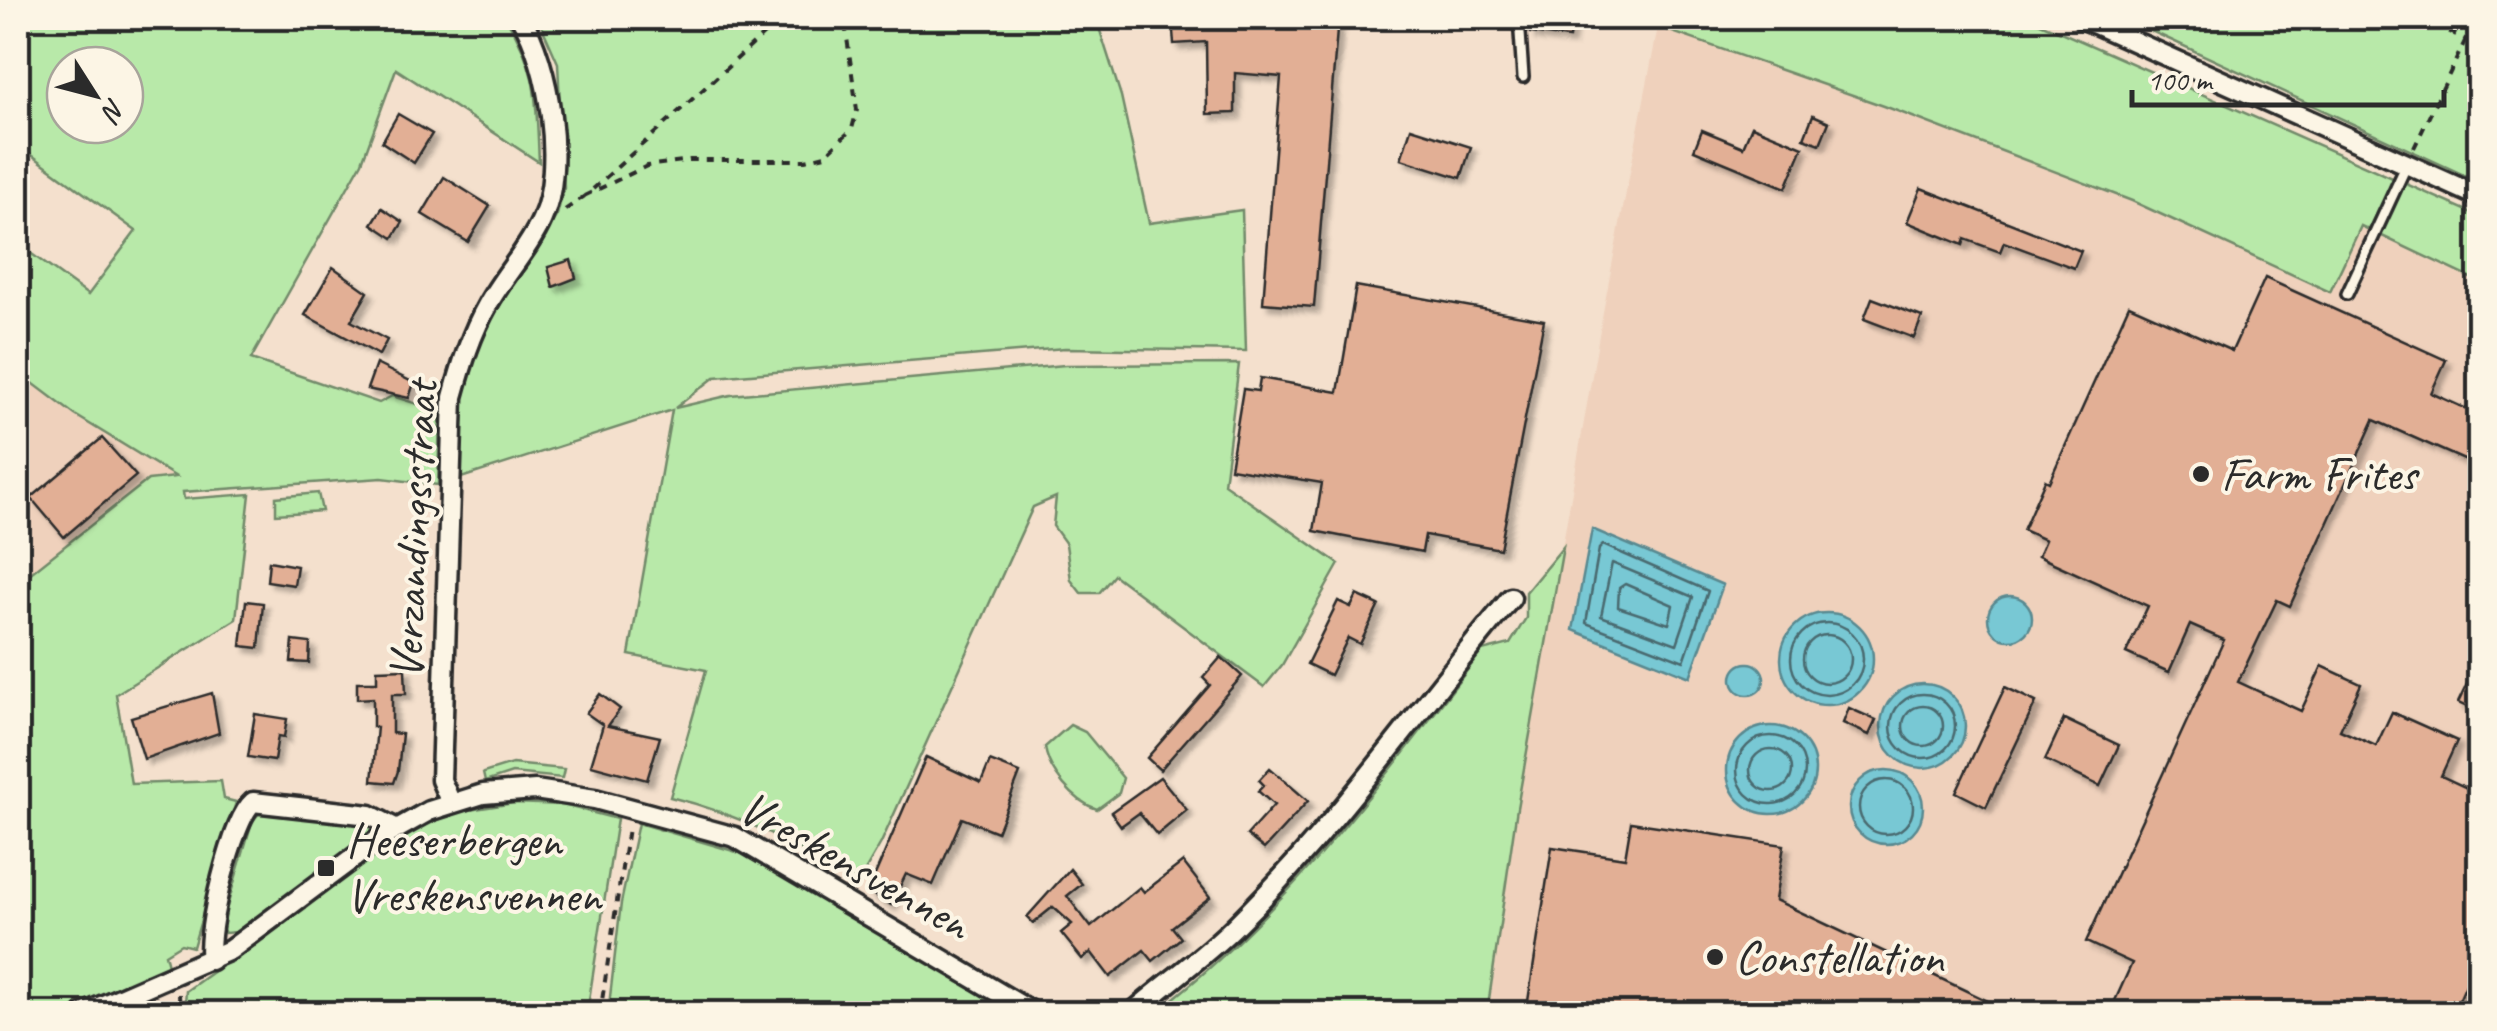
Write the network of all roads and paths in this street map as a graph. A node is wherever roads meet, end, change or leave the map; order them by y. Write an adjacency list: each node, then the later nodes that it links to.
1 (520, 18): 13 (street, Verzandingsstraat)
2 (782, 18): 11 (path)
3 (1519, 18): 9 (lane)
4 (2082, 18): 10 (street)
5 (2420, 18): 7 (path)
6 (845, 22): 11 (path)
7 (2466, 39): 8 (path); 10 (path)
8 (2480, 46)
9 (1523, 78)
10 (2407, 164): 12 (street); 14 (lane)
11 (584, 196): 13 (path)
12 (2480, 197)
13 (542, 220): 16 (street, Verzandingsstraat)
14 (2347, 294)
15 (1511, 598): 23 (street)
16 (450, 803): 17 (street, Vreskensvennen); 18 (street, Vreskensvennen)
17 (632, 808): 21 (path); 22 (street, Vreskensvennen)
18 (397, 828): 19 (street, Vreskensvennen); 19 (street)
19 (211, 960): 20 (street, Vreskensvennen)
20 (84, 1014)
21 (600, 1014)
22 (1035, 1014)
23 (1131, 1014)

